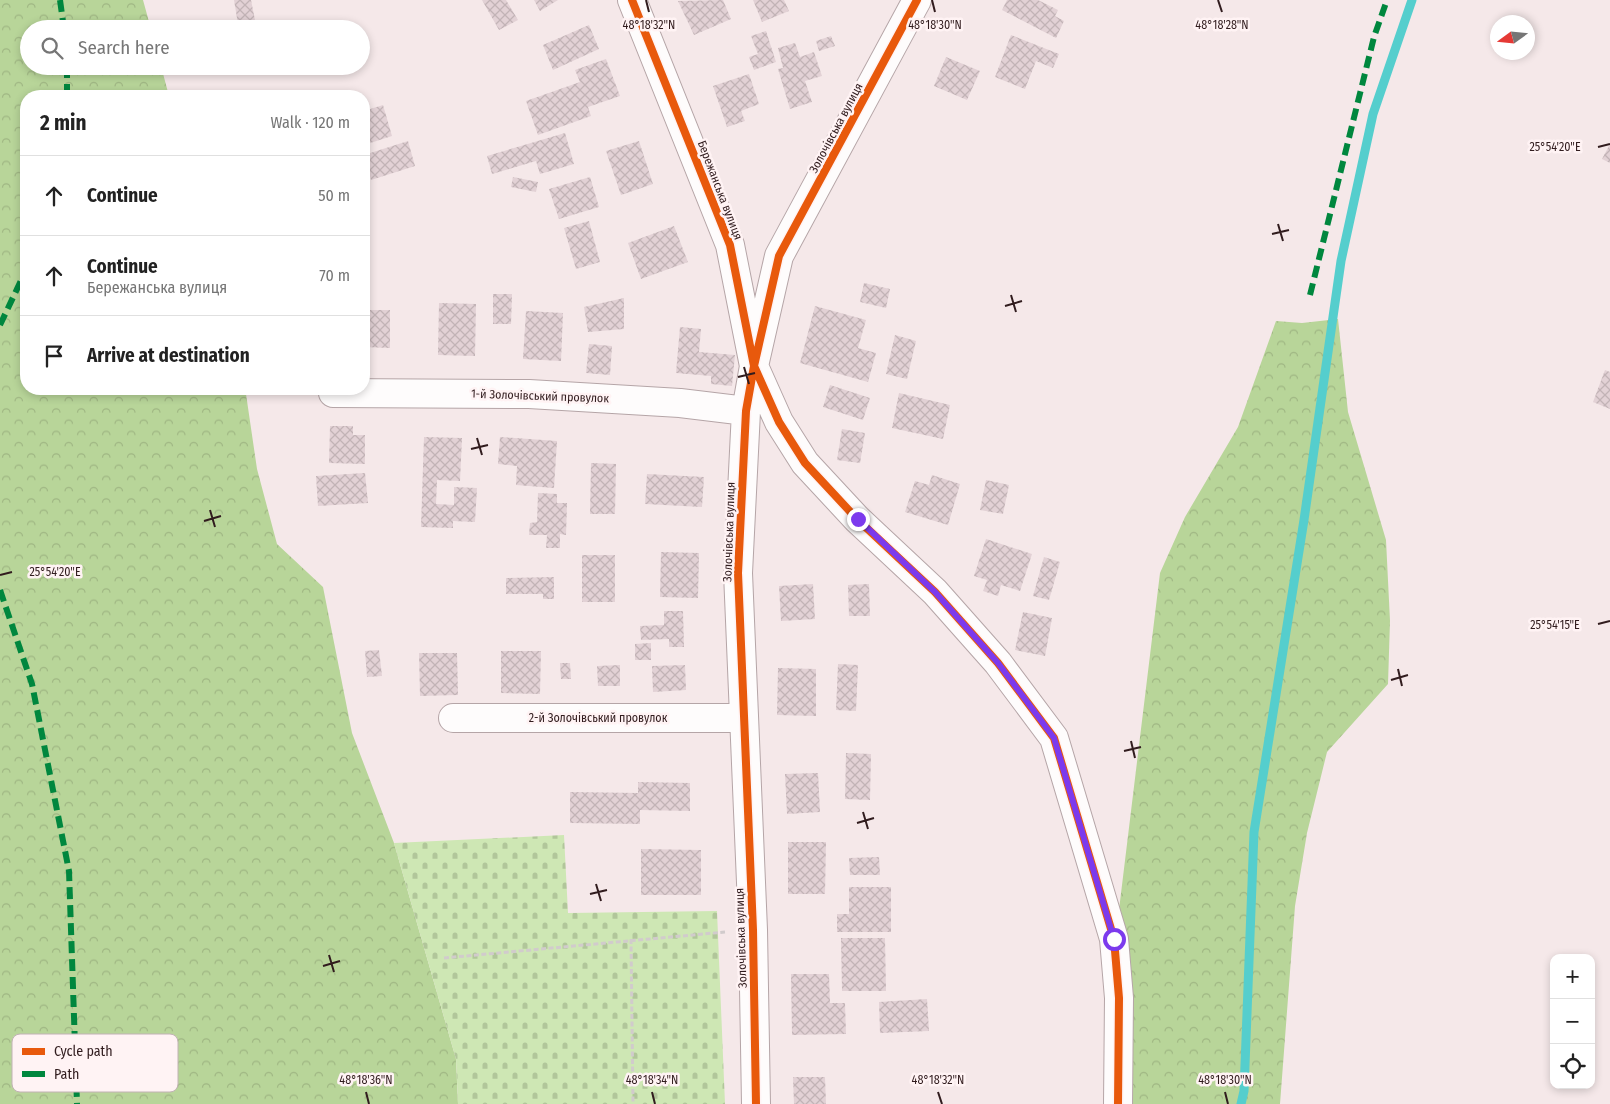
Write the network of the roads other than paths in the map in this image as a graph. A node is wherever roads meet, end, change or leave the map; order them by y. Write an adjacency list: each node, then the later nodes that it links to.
1 (632, 0): 3 (street, Бережанська вулиця)
2 (917, 0): 3 (street, Золочівська вулиця)
3 (754, 366): 5 (street, Золочівська вулиця); 9 (street, Бережанська вулиця)
4 (370, 393): 5 (street, 1-й Золочівський провулок)
5 (746, 411): 7 (street, Золочівська вулиця)
6 (453, 718): 7 (street, 2-й Золочівський провулок)
7 (742, 718): 8 (street, Золочівська вулиця)
8 (756, 1104)
9 (1118, 1104)

